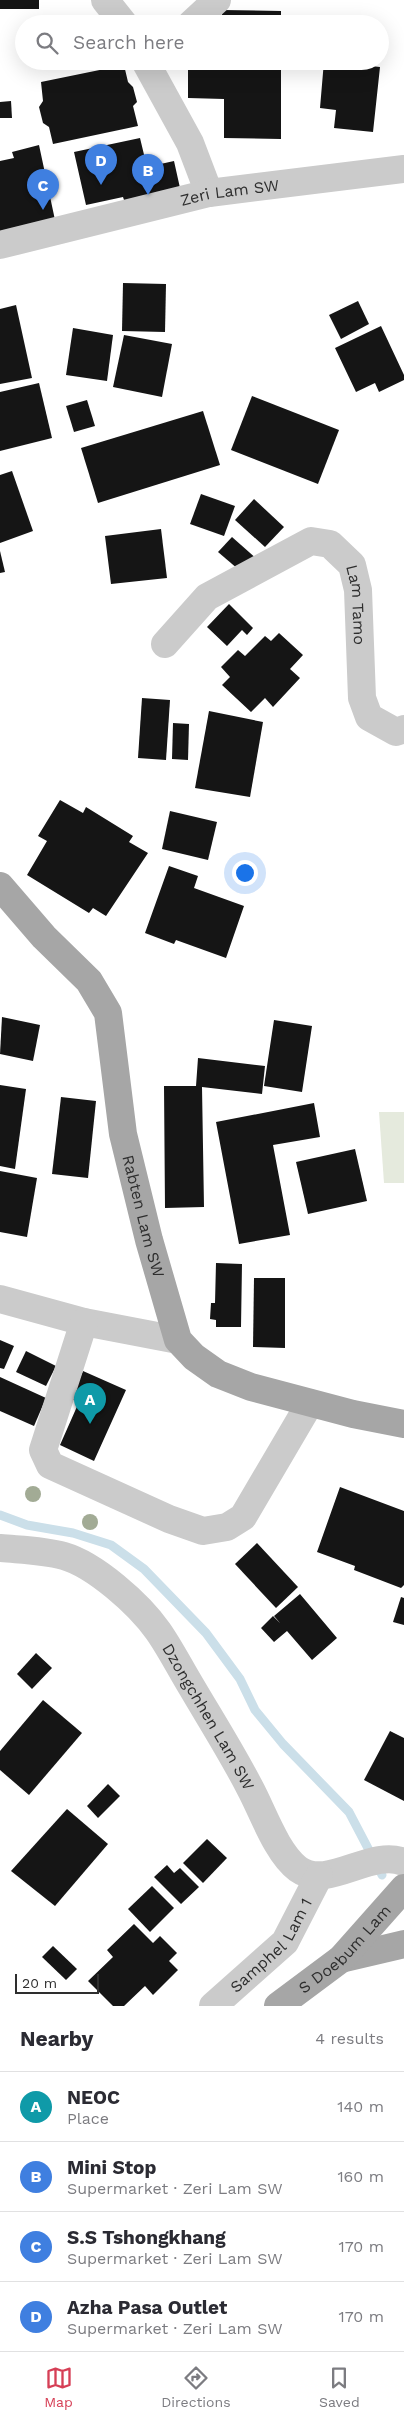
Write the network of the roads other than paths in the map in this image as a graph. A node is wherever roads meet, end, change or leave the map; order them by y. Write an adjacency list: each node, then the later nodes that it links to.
1 (105, 0): 3 (street)
2 (216, 0): 4 (street)
3 (117, 15)
4 (200, 15)
5 (151, 70): 7 (street)
6 (404, 169): 7 (street, Zeri Lam SW)
7 (209, 192): 8 (street, Zeri Lam SW)
8 (0, 245)
9 (165, 644): 10 (street, Lam Tamo)
10 (404, 729)
11 (0, 886): 14 (main road, Rabten Lam SW)
12 (0, 1299): 13 (street)
13 (84, 1322): 14 (street); 15 (street)
14 (178, 1340): 15 (main road, Rabten Lam SW)
15 (310, 1403): 16 (main road, Rabten Lam SW)
16 (404, 1424)
17 (0, 1548): 19 (street, Dzongchhen Lam SW)
18 (404, 1862): 19 (street)
19 (319, 1876): 23 (street, Samphel Lam 1)
20 (404, 1888): 22 (main road, S Doebum Lam)
21 (404, 1944): 22 (main road)
22 (341, 1959): 24 (main road, S Doebum Lam)
23 (213, 2006)
24 (278, 2006)

